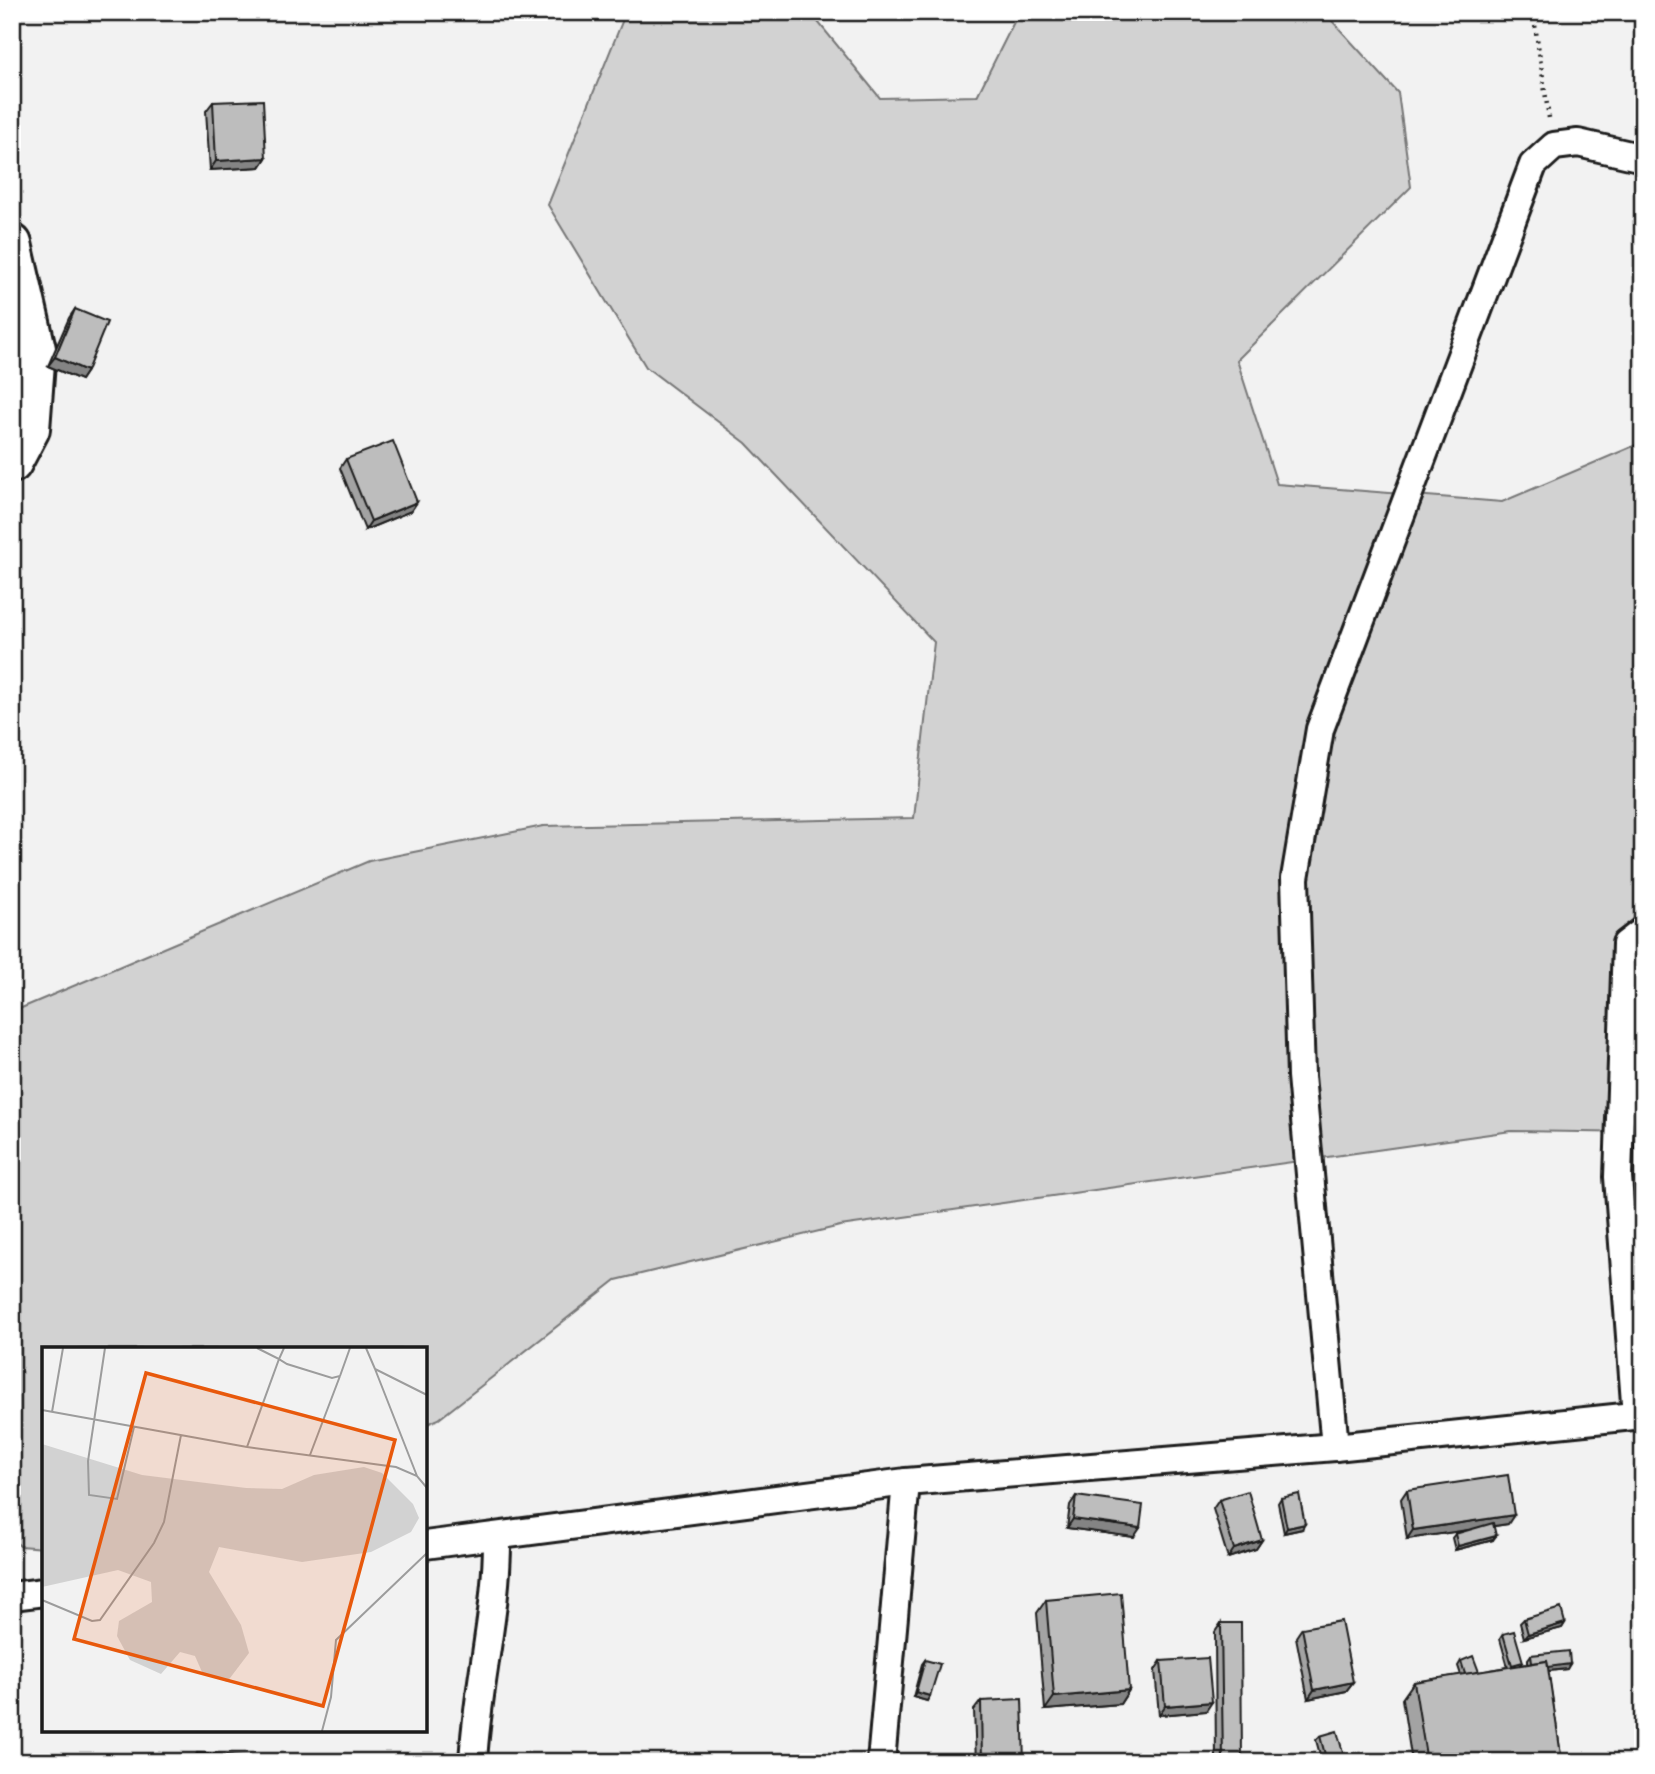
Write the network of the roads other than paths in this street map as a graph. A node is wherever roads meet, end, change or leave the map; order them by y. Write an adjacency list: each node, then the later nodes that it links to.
1 (1643, 159): 6 (street)
2 (12, 244): 3 (main road)
3 (12, 463)
4 (1643, 931): 5 (street)
5 (1640, 1416): 6 (street)
6 (1335, 1447): 7 (street)
7 (906, 1482): 8 (street); 13 (street)
8 (497, 1536): 9 (street); 12 (street)
9 (427, 1545)
10 (42, 1592): 11 (street)
11 (12, 1596)
12 (472, 1762)
13 (881, 1762)

